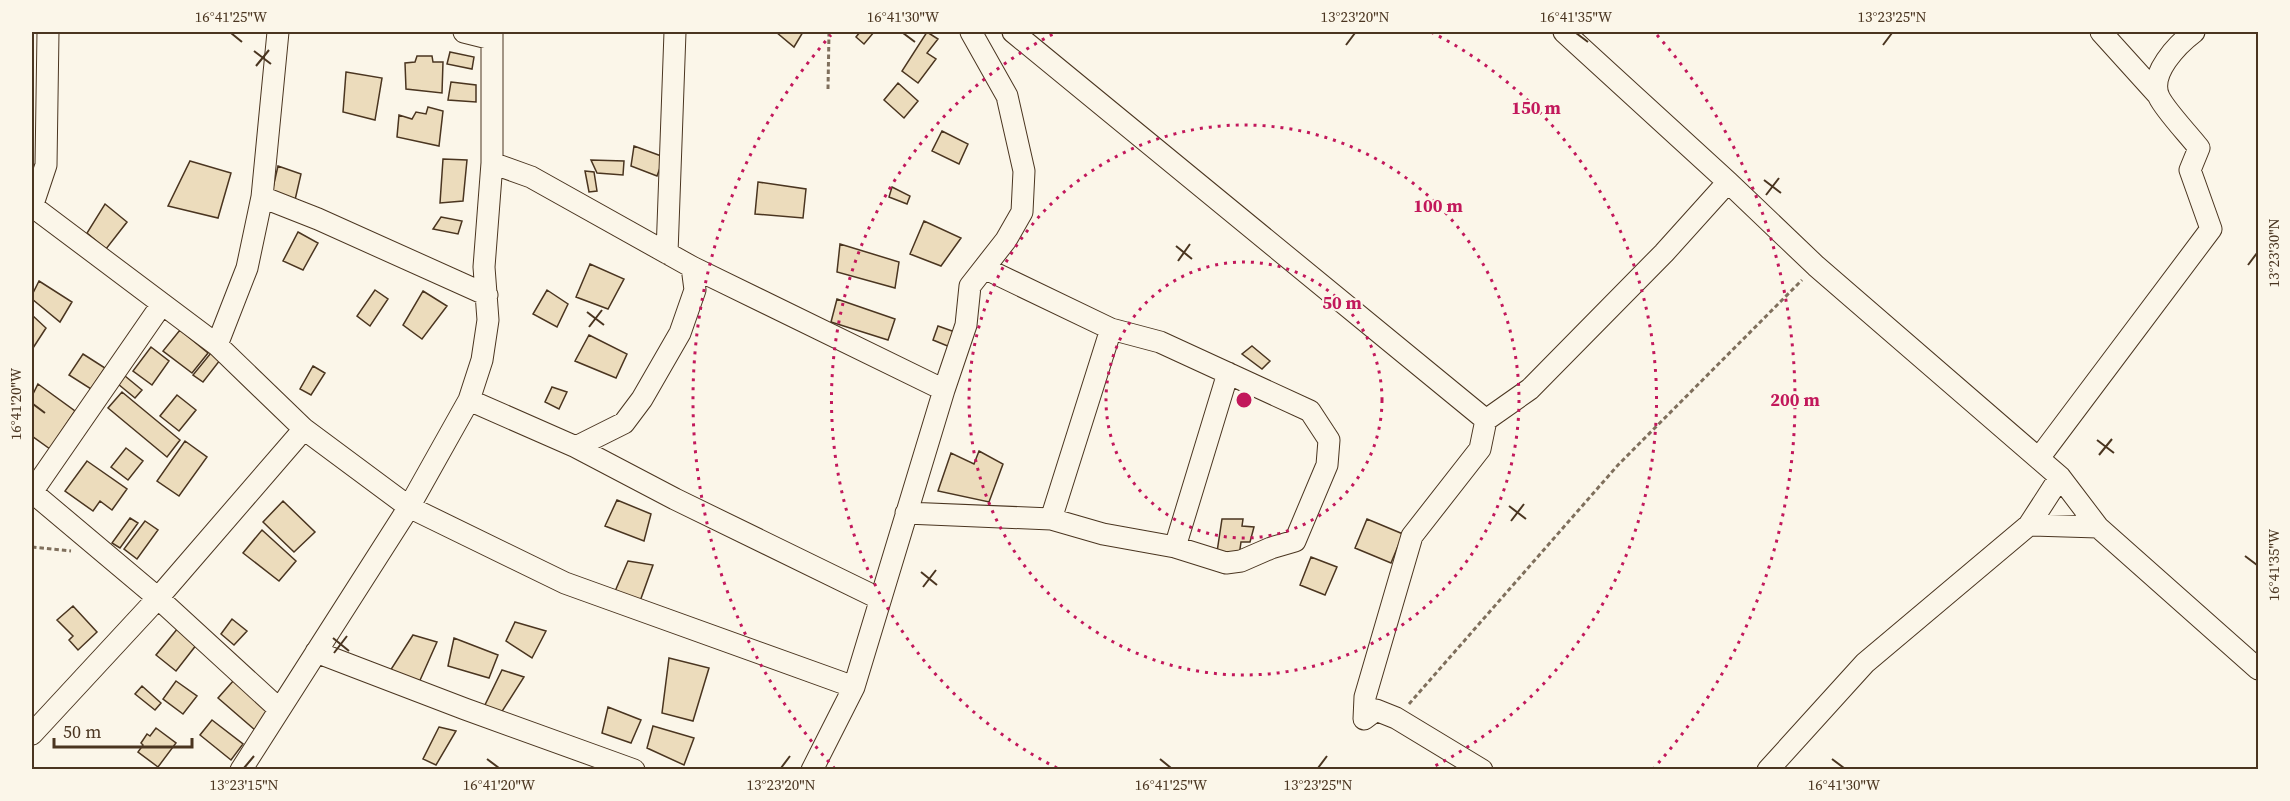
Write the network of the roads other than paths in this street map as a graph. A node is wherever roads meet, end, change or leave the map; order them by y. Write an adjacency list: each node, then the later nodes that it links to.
1 (48, 32): 15 (street)
2 (278, 32): 14 (street)
3 (464, 32): 10 (street)
4 (675, 32): 16 (street)
5 (971, 32): 18 (street)
6 (1013, 32): 26 (street)
7 (1564, 32): 13 (street)
8 (2101, 32): 11 (street)
9 (2194, 32): 11 (street)
10 (492, 35): 12 (street)
11 (2158, 95): 29 (street)
12 (492, 163): 16 (street); 19 (street)
13 (1728, 182): 26 (street); 29 (street)
14 (262, 197): 19 (street); 22 (street)
15 (32, 206): 20 (street)
16 (667, 253): 17 (street)
17 (692, 267): 24 (street); 28 (street)
18 (984, 268): 21 (street); 24 (street)
19 (487, 295): 25 (street)
20 (162, 304): 22 (street); 31 (street)
21 (1111, 329): 23 (street); 34 (street)
22 (217, 345): 27 (street)
23 (1228, 373): 37 (street); 37 (street)
24 (944, 390): 33 (street)
25 (469, 400): 28 (street); 32 (street)
26 (1486, 420): 48 (street)
27 (304, 429): 32 (street); 38 (street)
28 (576, 447): 39 (street)
29 (2039, 458): 30 (street)
30 (2060, 477): 35 (street); 36 (street)
31 (32, 492): 38 (street)
32 (409, 507): 40 (street); 42 (street)
33 (906, 513): 34 (street); 39 (street)
34 (1051, 519): 37 (street)
35 (2029, 525): 36 (street); 49 (street)
36 (2098, 527): 41 (street)
37 (1175, 548)
38 (158, 598): 43 (street); 44 (street)
39 (880, 599): 42 (street)
40 (316, 652): 43 (street); 46 (street)
41 (2259, 669)
42 (854, 687): 47 (street)
43 (279, 709): 45 (street)
44 (32, 734)
45 (241, 770)
46 (634, 770)
47 (812, 770)
48 (1482, 770)
49 (1768, 770)

